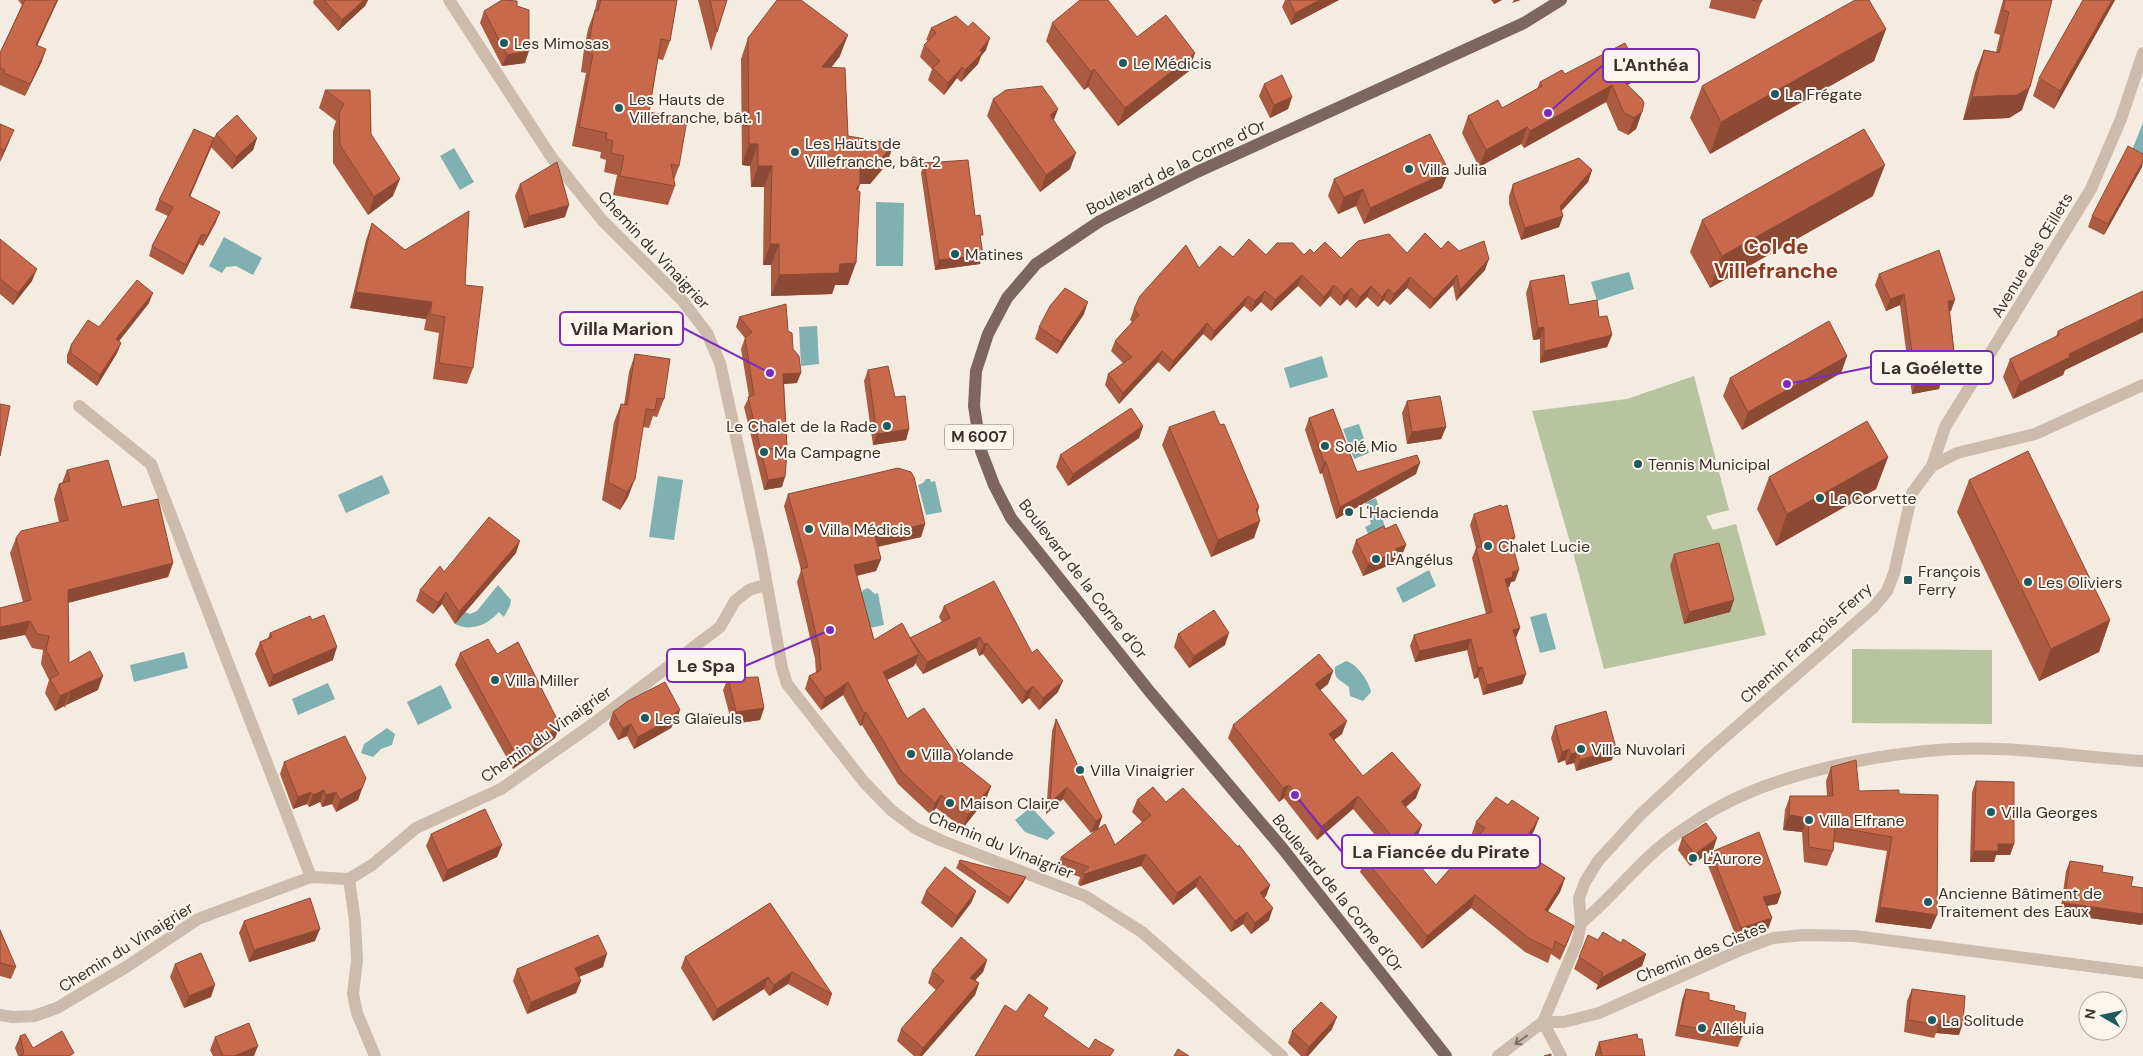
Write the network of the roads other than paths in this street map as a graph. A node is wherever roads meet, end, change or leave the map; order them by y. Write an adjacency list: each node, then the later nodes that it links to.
1 (449, 0): 7 (street, Chemin du Vinaigrier)
2 (1561, 0): 17 (main road, Boulevard de la Corne d'Or / M 6007)
3 (2143, 53): 6 (street, Avenue des Œillets)
4 (2143, 385): 6 (street, Chemin François-Ferry)
5 (79, 406): 9 (street)
6 (1932, 466): 11 (street, Chemin François-Ferry)
7 (765, 585): 10 (street, Chemin du Vinaigrier); 16 (street, Chemin du Vinaigrier)
8 (2143, 761): 11 (street)
9 (311, 878): 10 (street, Chemin du Vinaigrier); 13 (street, Chemin du Vinaigrier)
10 (349, 879): 15 (street)
11 (1581, 923): 14 (street)
12 (2143, 973): 14 (street, Chemin des Cistes)
13 (0, 1015)
14 (1543, 1022): 18 (street, one-way to 18); 19 (street)
15 (375, 1056)
16 (1282, 1056)
17 (1446, 1056)
18 (1498, 1056)
19 (1561, 1056)

